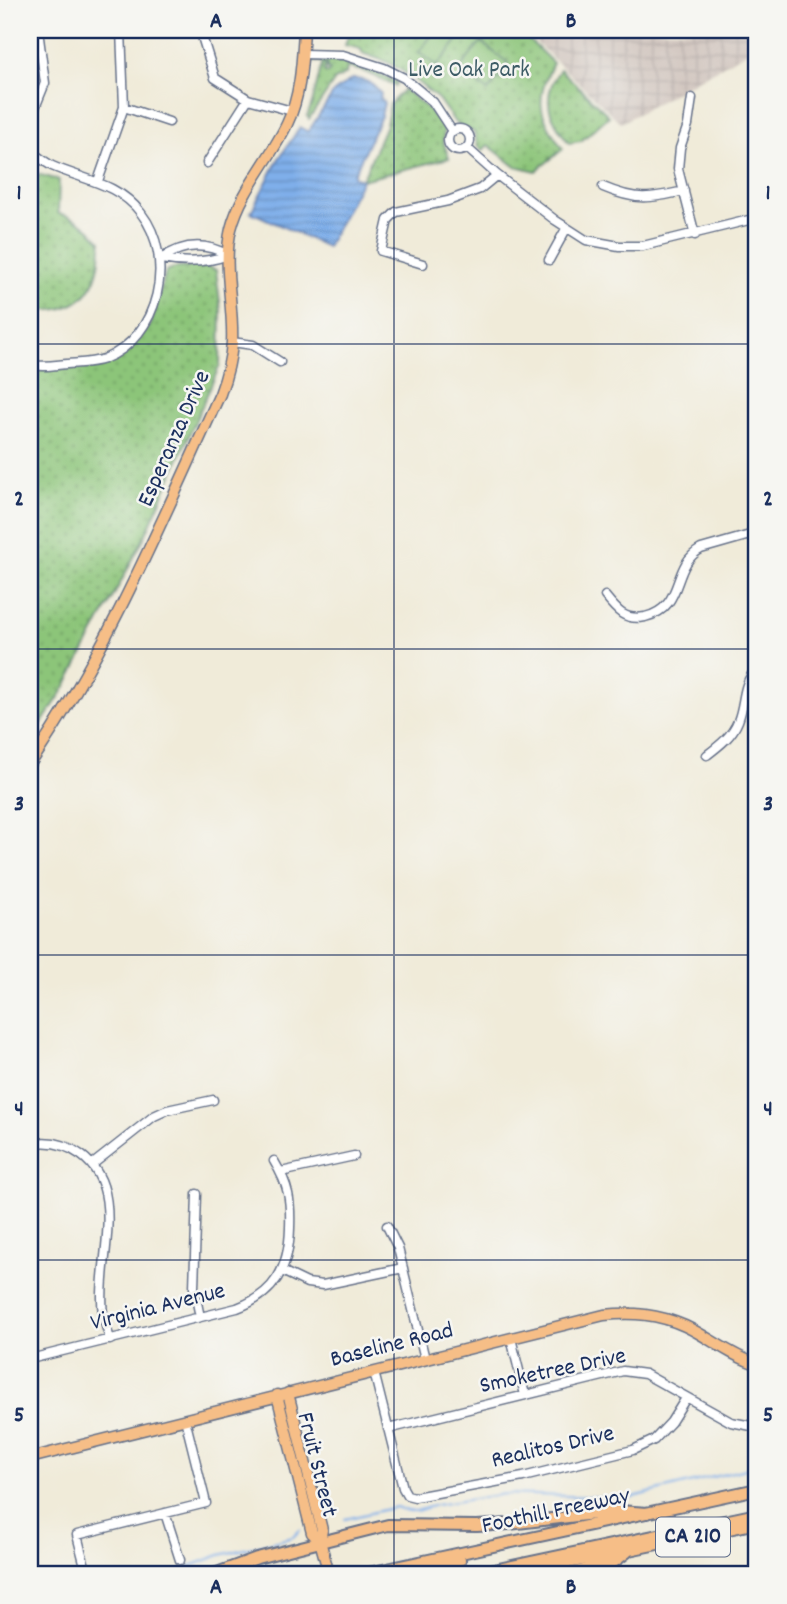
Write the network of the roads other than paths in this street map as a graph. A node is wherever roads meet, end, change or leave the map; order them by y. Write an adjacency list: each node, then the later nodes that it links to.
1 (38, 30): 10 (street)
2 (121, 30): 8 (street)
3 (200, 30): 7 (street)
4 (304, 30): 5 (main road, Esperanza Drive)
5 (303, 54): 9 (main road, Esperanza Drive); 12 (street)
6 (692, 98): 19 (street)
7 (248, 99): 9 (street); 15 (street)
8 (124, 107): 11 (street); 17 (street)
9 (292, 111): 24 (main road, Esperanza Drive)
10 (30, 120)
11 (169, 122)
12 (452, 131): 13 (street); 13 (street)
13 (467, 148): 16 (street)
14 (30, 151): 17 (street)
15 (207, 163)
16 (497, 175): 21 (street); 28 (street)
17 (98, 181): 25 (street)
18 (603, 187): 19 (street)
19 (684, 191): 22 (street)
20 (757, 218): 22 (street)
21 (566, 229): 22 (street); 26 (street)
22 (695, 235)
23 (185, 248): 24 (street); 25 (street); 27 (street)
24 (228, 255): 27 (street); 29 (main road, Esperanza Drive)
25 (161, 259): 27 (street); 31 (street)
26 (548, 260)
27 (188, 261)
28 (423, 264)
29 (232, 342): 30 (street); 37 (main road, Esperanza Drive)
30 (280, 362)
31 (31, 365): 32 (street)
32 (30, 384)
33 (757, 533): 34 (street)
34 (605, 596)
35 (757, 668): 36 (street)
36 (707, 755)
37 (30, 764)
38 (213, 1100): 42 (street)
39 (30, 1144): 42 (street)
40 (354, 1156): 43 (street)
41 (274, 1161): 43 (street)
42 (93, 1164): 50 (street)
43 (281, 1172): 47 (street)
44 (197, 1194): 48 (street)
45 (387, 1226): 46 (street)
46 (403, 1268): 47 (street); 52 (street)
47 (282, 1271): 48 (street, Virginia Avenue)
48 (200, 1317): 50 (street, Virginia Avenue)
49 (511, 1338): 52 (main road, Baseline Road); 53 (main road, Baseline Road); 57 (street)
50 (110, 1339): 51 (street, Virginia Avenue)
51 (30, 1359)
52 (425, 1359): 54 (main road, Baseline Road)
53 (757, 1364)
54 (374, 1372): 55 (main road, Baseline Road); 61 (street)
55 (288, 1393): 56 (main road, Baseline Road); 69 (main road, Fruit Street)
56 (276, 1395): 59 (main road, Baseline Road); 69 (main road, Fruit Street)
57 (525, 1395): 58 (street, Smoketree Drive); 61 (street, Smoketree Drive)
58 (686, 1398): 60 (street, Smoketree Drive); 61 (street, Realitos Drive)
59 (185, 1419): 62 (main road, Baseline Road); 65 (street)
60 (757, 1427)
61 (388, 1429)
62 (30, 1458)
63 (757, 1489): 66 (highway, Foothill Freeway / CA 210)
64 (757, 1497): 76 (highway)
65 (165, 1513): 71 (street); 72 (street)
66 (648, 1513): 69 (highway); 75 (highway, Foothill Freeway / CA 210)
67 (757, 1514): 77 (highway)
68 (757, 1523): 70 (highway, CA 210)
69 (320, 1541): 73 (highway); 74 (main road, Fruit Street)
70 (630, 1550): 78 (highway, CA 210); 79 (highway)
71 (180, 1560)
72 (87, 1574)
73 (214, 1574)
74 (329, 1574)
75 (364, 1574)
76 (399, 1574)
77 (475, 1574)
78 (515, 1574)
79 (568, 1574)

